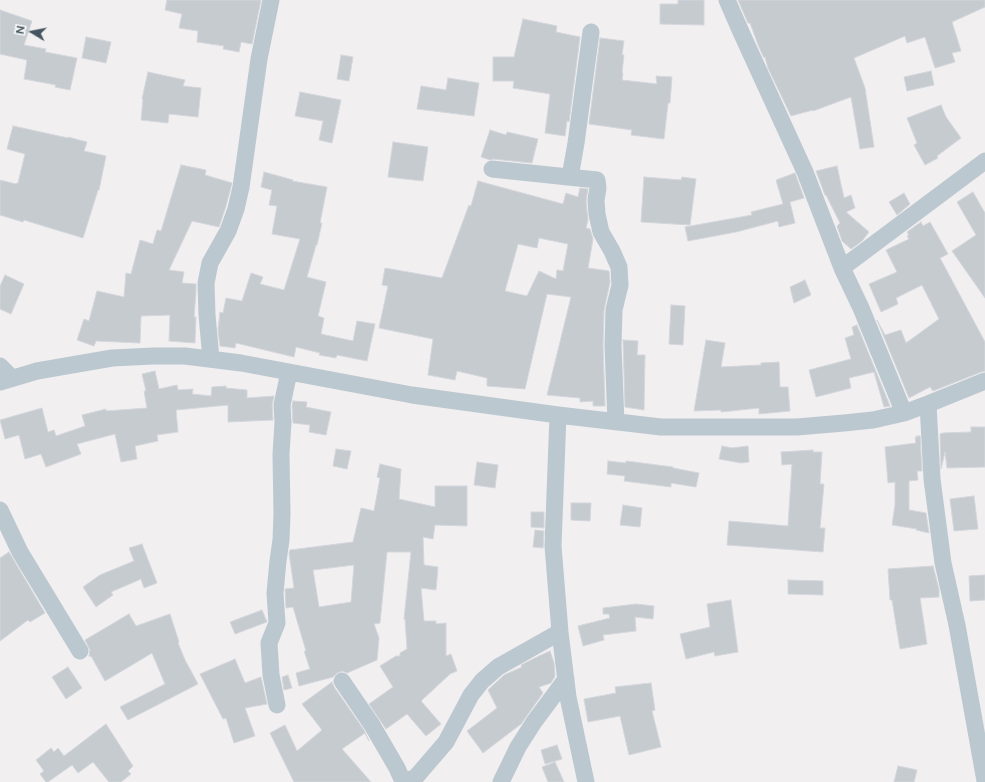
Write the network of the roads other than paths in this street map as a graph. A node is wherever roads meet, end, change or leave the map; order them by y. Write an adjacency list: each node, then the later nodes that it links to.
1 (271, 0): 8 (street)
2 (727, 0): 7 (street)
3 (591, 32): 6 (street)
4 (985, 161): 7 (street)
5 (492, 169): 6 (street)
6 (570, 177): 16 (street)
7 (842, 268): 14 (street)
8 (211, 359): 10 (street); 11 (street)
9 (0, 366): 11 (street)
10 (289, 372): 15 (street); 22 (street)
11 (6, 380)
12 (985, 381): 13 (street)
13 (928, 404): 14 (street); 23 (street)
14 (904, 413): 16 (street)
15 (558, 415): 16 (street); 18 (street)
16 (616, 422)
17 (0, 510): 19 (street)
18 (560, 632): 20 (street); 21 (street)
19 (80, 651)
20 (566, 679): 24 (street); 25 (street)
21 (342, 681)
22 (277, 705)
23 (985, 781)
24 (501, 782)
25 (586, 782)

